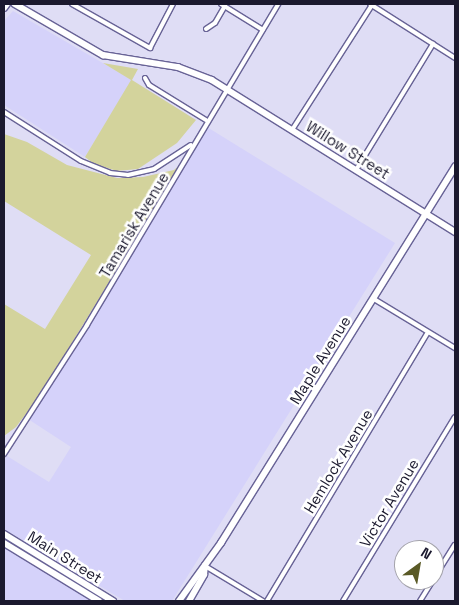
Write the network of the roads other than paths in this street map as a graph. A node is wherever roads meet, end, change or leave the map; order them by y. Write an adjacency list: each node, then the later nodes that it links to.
1 (7, 4): 8 (street)
2 (15, 4): 14 (street, Willow Street)
3 (72, 4): 4 (street)
4 (173, 4)
5 (278, 4): 10 (street, Tamarisk Avenue)
6 (371, 4): 11 (street); 17 (street)
7 (223, 5): 9 (street); 10 (street)
8 (4, 8)
9 (206, 29)
10 (262, 30): 14 (street, Tamarisk Avenue)
11 (433, 44): 12 (street); 20 (street)
12 (455, 58)
13 (144, 78): 16 (street)
14 (227, 89): 16 (street, Tamarisk Avenue); 17 (street, Willow Street)
15 (4, 112): 18 (street)
16 (206, 120): 18 (street, Tamarisk Avenue)
17 (292, 130): 20 (street, Willow Street)
18 (192, 144): 27 (street, Tamarisk Avenue)
19 (455, 167): 21 (street, Maple Avenue)
20 (356, 170): 21 (street, Willow Street)
21 (426, 214): 22 (street, Willow Street); 23 (street, Maple Avenue)
22 (455, 232)
23 (374, 299): 24 (street); 33 (street, Maple Avenue)
24 (428, 332): 25 (street); 40 (street, Hemlock Avenue)
25 (455, 348)
26 (455, 417): 41 (street, Victor Avenue)
27 (4, 454)
28 (4, 534): 34 (main road, Main Street)
29 (4, 543): 32 (main road, Main Street)
30 (455, 545): 31 (street)
31 (444, 563)
32 (39, 564): 34 (main road); 36 (main road, Main Street)
33 (205, 566): 38 (street, Maple Avenue); 39 (street, Maple Avenue); 40 (street)
34 (64, 571): 37 (main road, Main Street)
35 (427, 590): 42 (street)
36 (99, 601)
37 (113, 601)
38 (179, 601)
39 (188, 601)
40 (265, 601)
41 (343, 601)
42 (420, 601)

